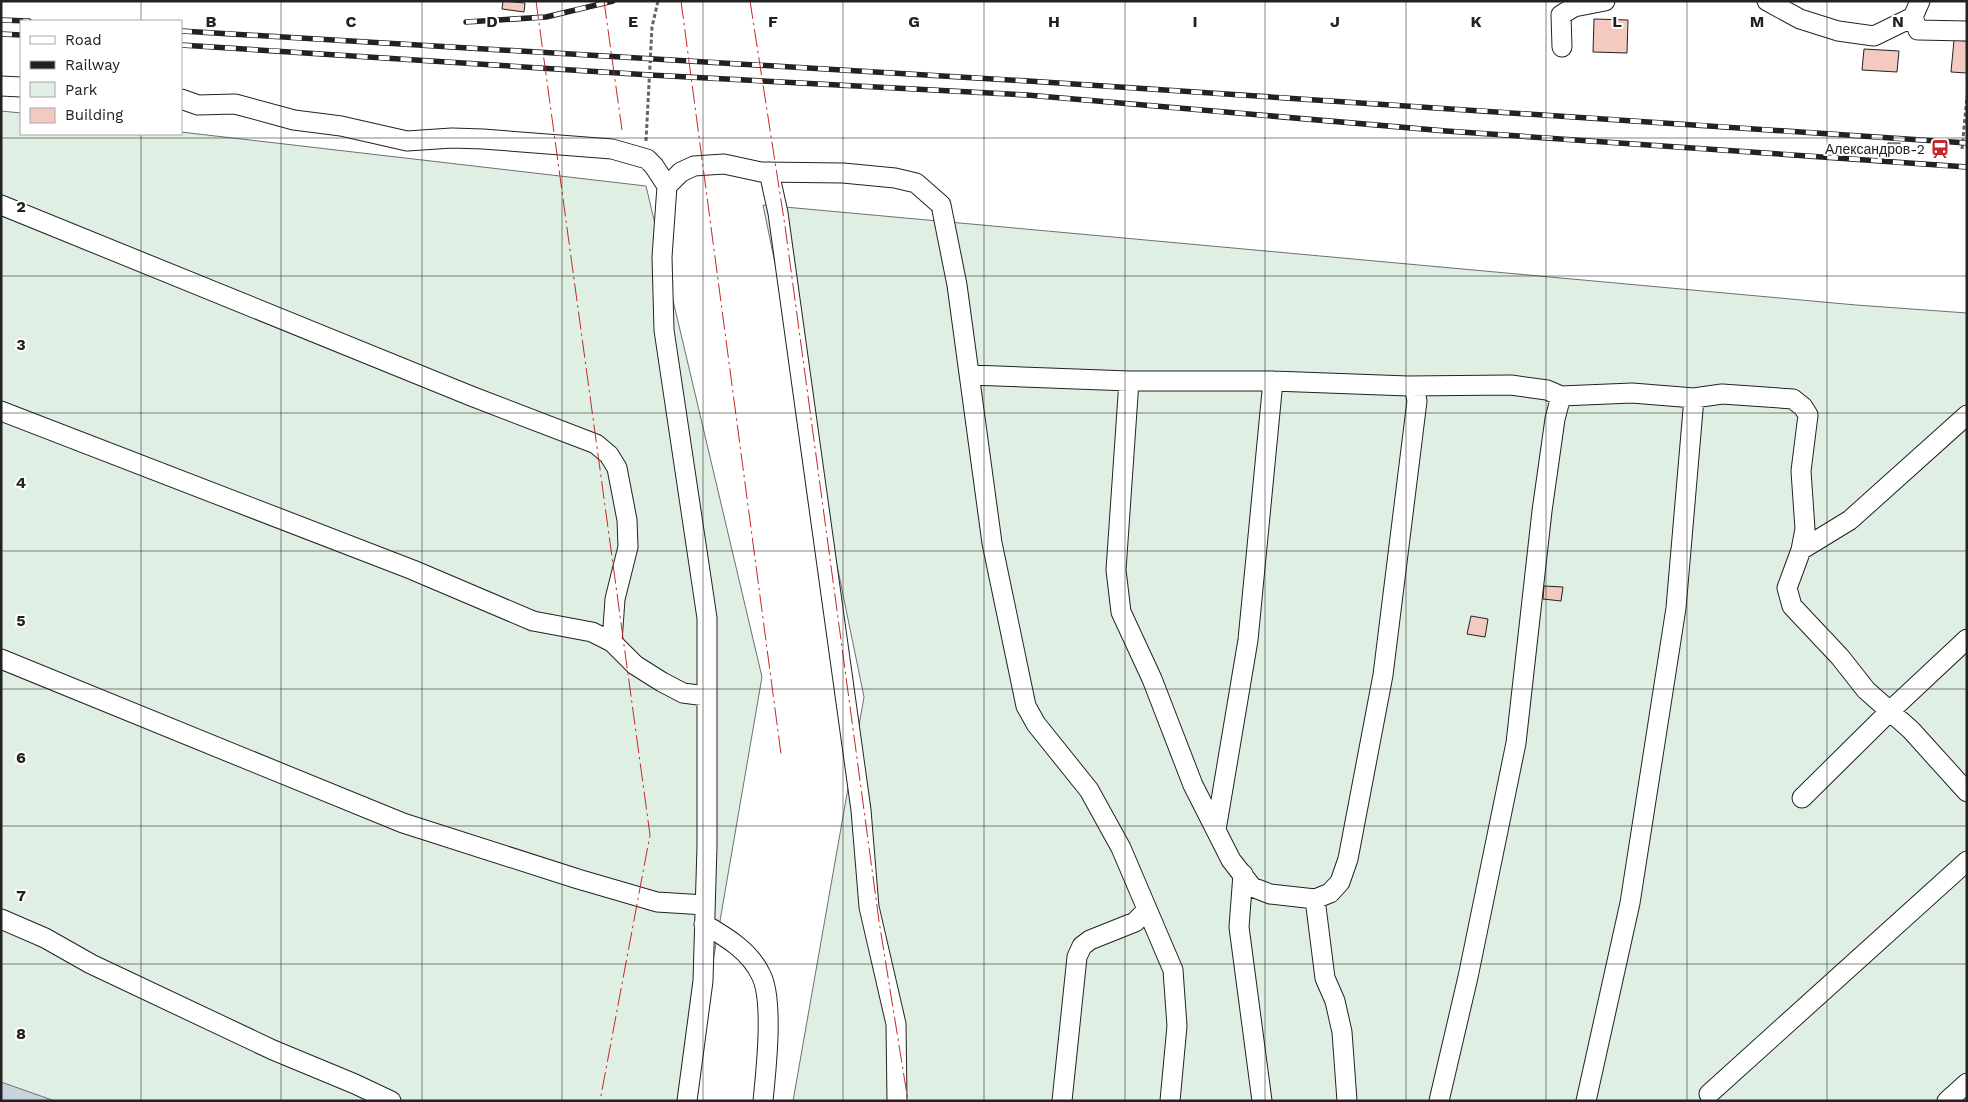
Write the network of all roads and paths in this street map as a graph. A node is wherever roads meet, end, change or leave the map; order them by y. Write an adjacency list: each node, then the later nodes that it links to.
1 (658, 1): 12 (path)
2 (1606, 1): 6 (street)
3 (1767, 1): 4 (street)
4 (1916, 9): 5 (street)
5 (1967, 31)
6 (1562, 47)
7 (1, 86): 8 (street)
8 (20, 88)
9 (1967, 96): 11 (path)
10 (182, 99): 12 (street)
11 (1962, 149)
12 (647, 159): 14 (street)
13 (769, 172): 14 (street); 16 (street); 45 (street)
14 (667, 186): 28 (street)
15 (1, 205): 26 (street)
16 (970, 375): 17 (street); 37 (street)
17 (1129, 380): 18 (street); 32 (street)
18 (1273, 381): 19 (street); 32 (street)
19 (1414, 386): 20 (street); 35 (street)
20 (1560, 396): 21 (street); 50 (street)
21 (1694, 398): 24 (street); 51 (street)
22 (1, 411): 26 (street)
23 (1967, 415): 24 (street)
24 (1801, 550): 29 (street)
25 (1967, 639): 29 (street)
26 (612, 642): 28 (street)
27 (1, 658): 36 (street)
28 (706, 696): 36 (street)
29 (1890, 711): 30 (street); 31 (street)
30 (1967, 792)
31 (1802, 798)
32 (1216, 830): 34 (street)
33 (1967, 861): 41 (street)
34 (1242, 874): 35 (street); 48 (street)
35 (1315, 900): 49 (street)
36 (705, 905): 39 (street)
37 (1147, 910): 46 (street); 47 (street)
38 (1, 919): 42 (street)
39 (704, 924): 43 (street); 44 (street)
40 (1967, 1083): 52 (street)
41 (1709, 1094)
42 (391, 1101)
43 (687, 1101)
44 (762, 1101)
45 (897, 1101)
46 (1062, 1101)
47 (1170, 1101)
48 (1262, 1101)
49 (1347, 1101)
50 (1439, 1101)
51 (1586, 1101)
52 (1947, 1101)

